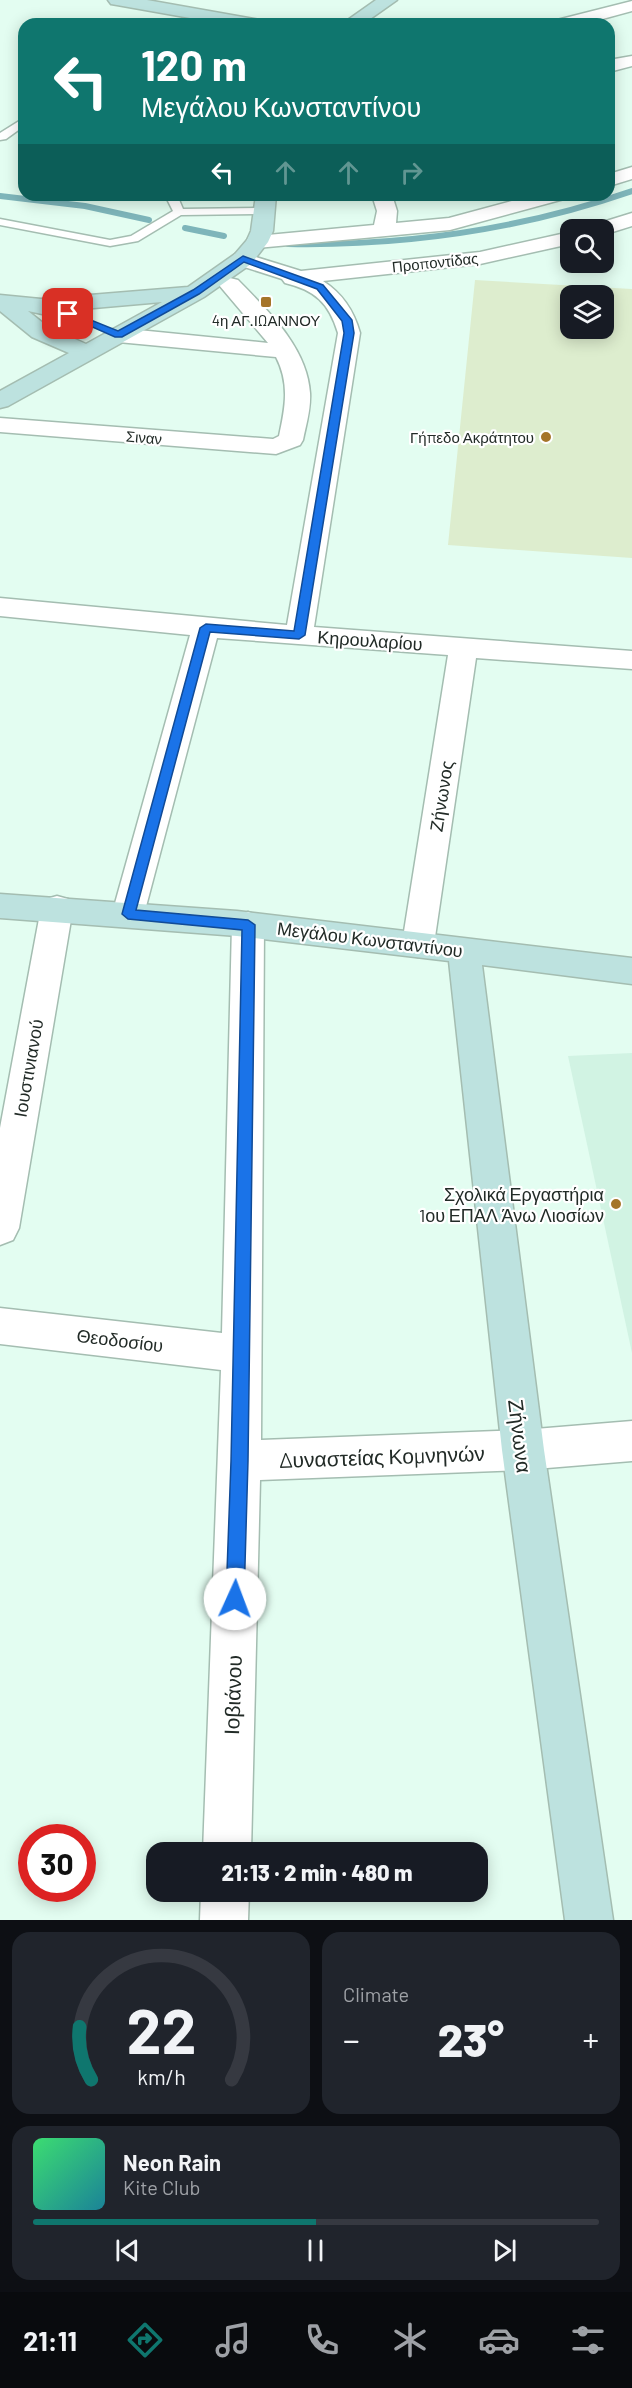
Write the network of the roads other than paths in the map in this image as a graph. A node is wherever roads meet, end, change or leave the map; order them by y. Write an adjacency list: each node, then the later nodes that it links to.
1 (117, 0): 4 (street)
2 (388, 0): 5 (street)
3 (632, 6): 6 (street)
4 (220, 18)
5 (360, 18)
6 (586, 18)
7 (632, 61): 8 (street)
8 (615, 65)
9 (18, 126): 10 (lane)
10 (5, 138)
11 (632, 173): 12 (street)
12 (615, 178)
13 (174, 201): 17 (lane)
14 (384, 201): 21 (street)
15 (535, 201): 21 (street)
16 (266, 203): 17 (lane); 22 (street); 24 (street)
17 (179, 212): 19 (lane)
18 (632, 219): 20 (street)
19 (0, 222)
20 (614, 225)
21 (384, 230): 22 (street)
22 (317, 237): 24 (street)
23 (560, 240): 26 (street, Προποντίδας)
24 (257, 242): 25 (street)
25 (243, 259): 26 (street, Προποντίδας); 28 (street)
26 (299, 277): 27 (street, Προποντίδας); 38 (street)
27 (230, 285): 28 (street, Προποντίδας); 32 (street)
28 (196, 292): 30 (street); 31 (street)
29 (1, 302): 30 (street); 33 (street)
30 (41, 306): 31 (street)
31 (102, 328): 32 (street); 33 (street)
32 (285, 351): 35 (street, Σιναν)
33 (85, 352): 34 (street)
34 (0, 402)
35 (0, 425)
36 (0, 607): 37 (street, Κηρουλαρίου)
37 (206, 628): 38 (street, Κηρουλαρίου); 43 (street)
38 (299, 635): 39 (street, Κηρουλαρίου)
39 (463, 648): 40 (street, Κηρουλαρίου); 45 (street, Ζήνωνος)
40 (632, 660)
41 (0, 906): 42 (street, Μεγάλου Κωνσταντίνου)
42 (57, 908): 43 (street, Μεγάλου Κωνσταντίνου); 48 (street, Ιουστινιανού)
43 (128, 914): 44 (street, Μεγάλου Κωνσταντίνου)
44 (248, 925): 45 (street, Μεγάλου Κωνσταντίνου); 50 (street, Ιοβιάνου)
45 (418, 944): 46 (street, Μεγάλου Κωνσταντίνου)
46 (464, 950): 47 (street, Μεγάλου Κωνσταντίνου); 52 (street, Ζήνωνα)
47 (632, 971)
48 (0, 1228)
49 (0, 1326): 50 (street, Θεοδοσίου)
50 (240, 1354): 53 (street, Ιοβιάνου)
51 (632, 1441): 52 (street, Δυναστείας Κομνηνών)
52 (522, 1450): 53 (street, Δυναστείας Κομνηνών); 57 (street, Ζήνωνα)
53 (240, 1461): 54 (street, Ιοβιάνου)
54 (227, 1842)
55 (225, 1902): 56 (street)
56 (224, 1920)
57 (589, 1920)

